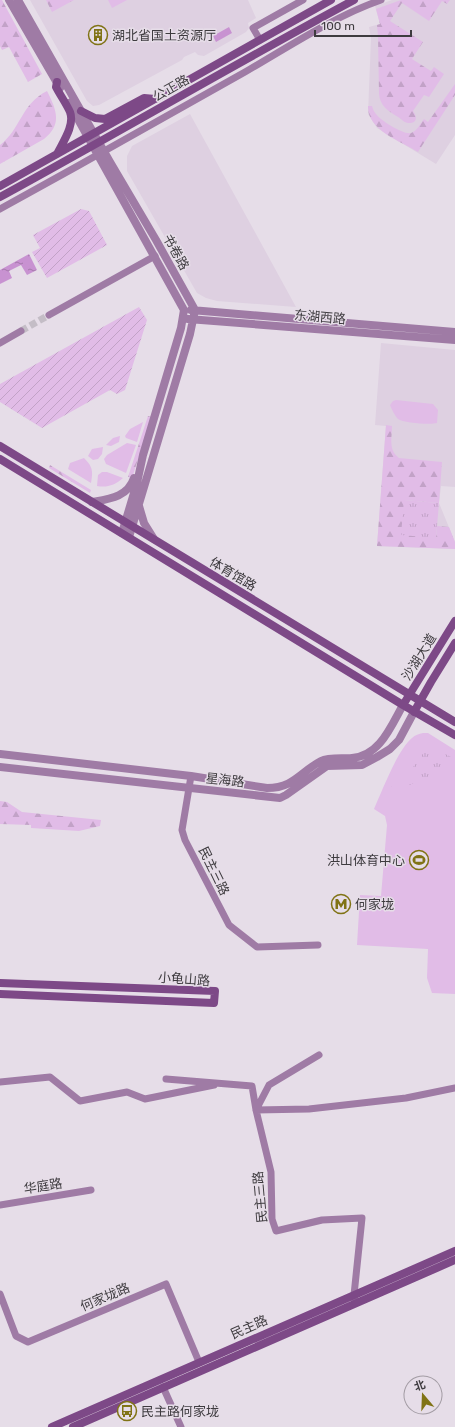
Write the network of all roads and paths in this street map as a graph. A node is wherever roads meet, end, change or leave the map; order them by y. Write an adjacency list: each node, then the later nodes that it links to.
1 (9, 0): 8 (street, 书卷路)
2 (18, 0): 10 (street, 书卷路)
3 (303, 0): 7 (street)
4 (331, 0): 7 (main road, 公正路)
5 (354, 0): 12 (main road, 公正路)
6 (382, 0): 14 (street)
7 (260, 40): 9 (main road, 公正路)
8 (57, 82): 11 (street, 书卷路); 13 (main road)
9 (155, 99): 10 (main road); 11 (main road, 公正路)
10 (81, 111): 11 (street, 书卷路)
11 (91, 135): 12 (street, 书卷路); 13 (main road, 公正路)
12 (96, 144): 14 (street, 书卷路); 16 (main road, 公正路)
13 (57, 154): 15 (main road, 公正路)
14 (101, 154): 17 (street); 18 (street, 书卷路); 20 (street, 书卷路)
15 (0, 186)
16 (0, 196)
17 (0, 209)
18 (155, 256): 19 (street, 书卷路); 21 (street)
19 (184, 310): 20 (street, 东湖西路); 22 (street)
20 (195, 310): 23 (street); 25 (street, 东湖西路)
21 (49, 315)
22 (183, 319): 23 (street, 东湖西路); 30 (street)
23 (193, 319): 26 (street, 东湖西路); 32 (street)
24 (20, 331): 27 (street)
25 (455, 332)
26 (455, 340)
27 (0, 343)
28 (0, 446): 31 (main road, 体育馆路)
29 (0, 459): 34 (main road, 体育馆路)
30 (140, 470): 31 (street); 33 (street)
31 (92, 502): 33 (main road, 体育馆路)
32 (138, 506): 33 (street); 35 (street)
33 (129, 524): 34 (street); 35 (main road, 体育馆路)
34 (126, 535): 40 (main road, 体育馆路)
35 (154, 539): 38 (main road, 体育馆路)
36 (455, 621): 38 (main road, 沙湖大道)
37 (455, 643): 39 (main road, 沙湖大道)
38 (410, 695): 39 (main road, 体育馆路); 40 (main road, 沙湖大道)
39 (420, 701): 41 (main road, 沙湖大道); 42 (main road, 体育馆路)
40 (403, 705): 41 (main road, 体育馆路); 46 (street, 星海路)
41 (414, 712): 43 (main road, 体育馆路); 47 (street, 星海路)
42 (455, 722)
43 (455, 735)
44 (0, 754): 46 (street, 星海路)
45 (0, 766): 47 (street, 星海路)
46 (191, 776): 47 (street, 民主三路)
47 (189, 788): 48 (street, 民主三路)
48 (318, 945)
49 (0, 983): 50 (main road, 小龟山路)
50 (0, 994)
51 (320, 1055): 56 (street)
52 (166, 1079): 54 (street)
53 (0, 1082): 54 (street)
54 (223, 1083): 56 (street, 民主三路)
55 (455, 1088): 56 (street)
56 (256, 1110): 62 (street, 民主三路)
57 (91, 1190): 58 (street, 华庭路)
58 (0, 1205)
59 (455, 1251): 62 (main road, 民主路)
60 (455, 1260): 63 (main road, 民主路)
61 (0, 1294): 64 (street, 何家垅路)
62 (354, 1295): 63 (street, 民主三路); 64 (main road, 民主路)
63 (355, 1303): 65 (main road, 民主路)
64 (199, 1362): 66 (main road, 民主路)
65 (163, 1387): 67 (main road, 民主路); 68 (street)
66 (52, 1427)
67 (73, 1427)
68 (181, 1427)

